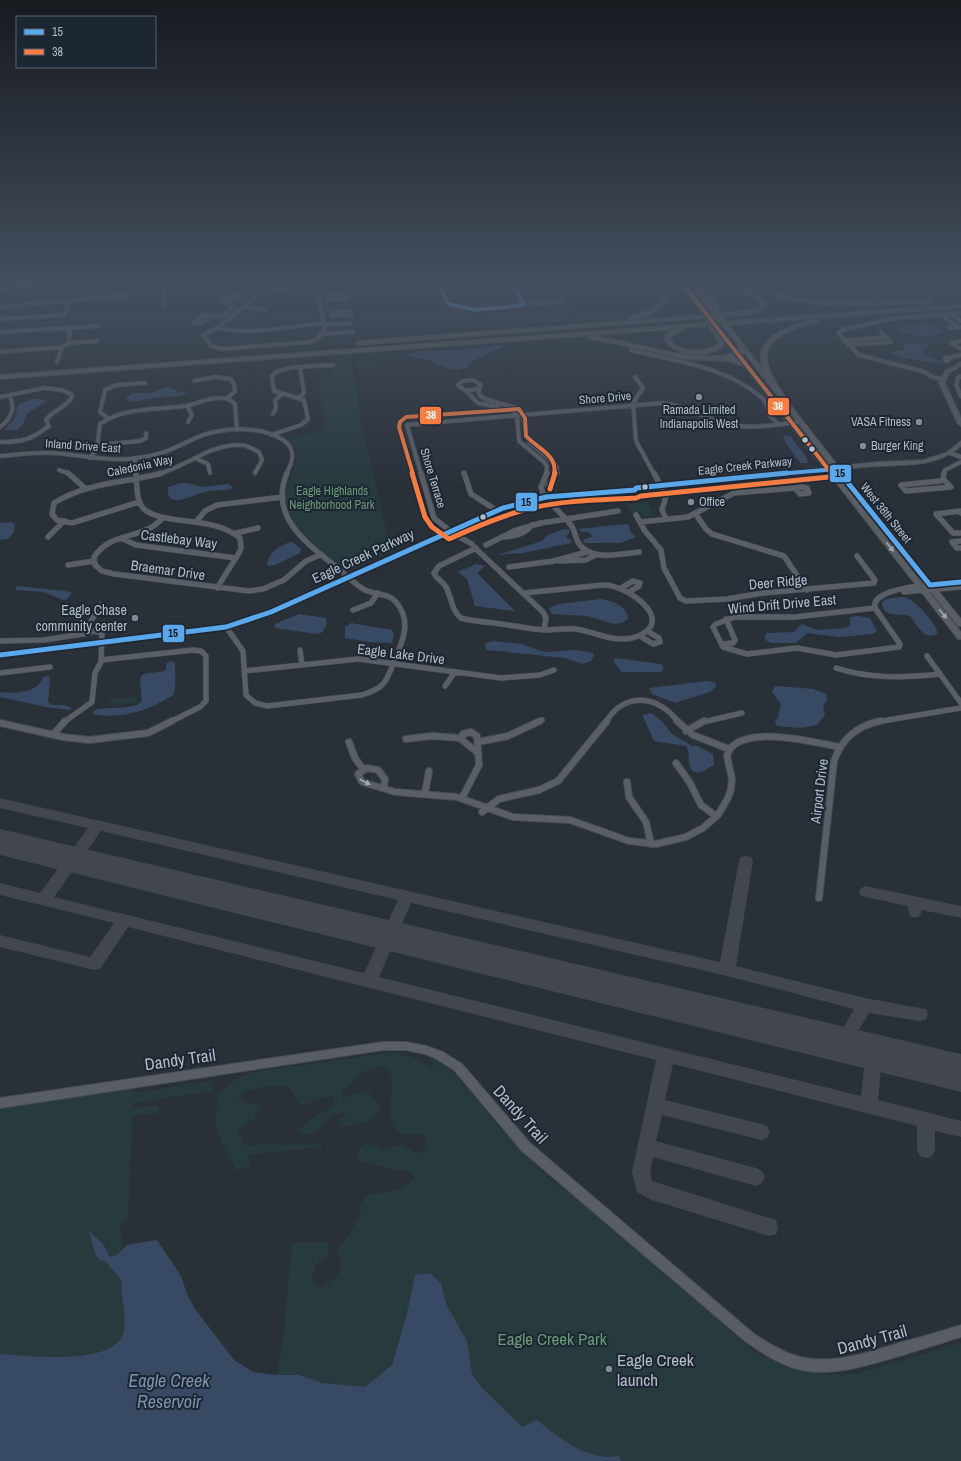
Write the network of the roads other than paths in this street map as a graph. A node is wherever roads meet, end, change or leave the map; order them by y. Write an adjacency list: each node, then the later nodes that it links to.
1 (45, 351): 14 (street)
2 (61, 351): 19 (street)
3 (277, 351): 24 (highway)
4 (349, 351): 26 (highway)
5 (635, 351): 50 (street)
6 (660, 351): 17 (highway)
7 (692, 351): 8 (highway)
8 (702, 351)
9 (735, 351): 15 (main road, West 38th Street)
10 (743, 351): 15 (highway)
11 (746, 351): 40 (main road, West 38th Street)
12 (765, 351): 40 (highway)
13 (855, 351): 28 (street)
14 (0, 352)
15 (738, 355): 17 (highway); 22 (main road, West 38th Street)
16 (961, 355): 18 (street)
17 (710, 358): 22 (highway)
18 (949, 358)
19 (58, 362)
20 (961, 364): 28 (main road)
21 (333, 365): 23 (street)
22 (746, 365): 48 (main road, West 38th Street)
23 (300, 368): 34 (street); 38 (street)
24 (0, 371)
25 (961, 376): 35 (street)
26 (0, 377)
27 (635, 377): 42 (street)
28 (943, 379): 33 (main road)
29 (194, 381): 39 (street)
30 (145, 383): 46 (street)
31 (479, 388): 32 (street); 32 (street); 44 (street)
32 (464, 390): 45 (street)
33 (946, 394): 35 (street); 51 (main road)
34 (281, 395): 38 (street); 43 (street)
35 (961, 396)
36 (0, 397): 37 (street)
37 (10, 397): 53 (street); 57 (street)
38 (299, 398): 56 (street)
39 (227, 399): 41 (street); 54 (street)
40 (784, 400): 49 (main road, West 38th Street)
41 (187, 406): 46 (street); 47 (street)
42 (633, 406): 44 (street, Shore Drive); 50 (street, Shore Drive); 74 (street)
43 (273, 414)
44 (522, 415): 45 (street, Shore Drive); 78 (street)
45 (516, 416): 52 (street, Shore Drive); 78 (street)
46 (108, 418): 59 (street)
47 (188, 422)
48 (791, 422): 49 (street, Shore Drive); 50 (street, Shore Drive); 68 (main road, West 38th Street)
49 (800, 422): 68 (main road, West 38th Street)
50 (777, 423)
51 (961, 424)
52 (407, 425): 92 (street, Shore Terrace)
53 (0, 427)
54 (237, 430): 56 (street, Inland Drive East); 64 (street, Inland Drive East)
55 (146, 433): 59 (street)
56 (272, 435): 77 (street, Inland Drive East)
57 (0, 442)
58 (961, 443): 60 (main road, Eagle Creek Parkway)
59 (97, 446): 63 (street)
60 (950, 453): 62 (street); 68 (main road, Eagle Creek Parkway)
61 (0, 456): 63 (street, Inland Drive East)
62 (961, 457)
63 (90, 458): 64 (street, Inland Drive East)
64 (135, 458): 72 (street)
65 (197, 458): 69 (street); 70 (street, Caledonia Way); 72 (street, Caledonia Way)
66 (961, 462): 73 (street)
67 (59, 470): 76 (street)
68 (834, 471): 74 (main road, Eagle Creek Parkway); 116 (main road, West 38th Street, one-way to 116); 117 (main road, West 38th Street)
69 (210, 473)
70 (255, 473)
71 (464, 473): 80 (street)
72 (137, 478): 76 (street, Caledonia Way); 79 (street)
73 (943, 479): 73 (street)
74 (661, 487): 78 (main road, Eagle Creek Parkway); 87 (street)
75 (795, 487): 82 (street)
76 (86, 489): 88 (street, Caledonia Way)
77 (283, 497): 89 (street); 103 (street)
78 (547, 497): 80 (main road, Eagle Creek Parkway); 86 (street)
79 (139, 502): 85 (street); 88 (street)
80 (496, 510): 92 (main road, Eagle Creek Parkway)
81 (618, 511): 86 (street)
82 (695, 513): 87 (street); 118 (street)
83 (961, 513): 94 (street)
84 (636, 515): 90 (street)
85 (163, 518): 89 (street); 96 (street)
86 (563, 518): 98 (street); 101 (street)
87 (666, 519): 90 (street)
88 (64, 521): 95 (street)
89 (196, 522): 93 (street)
90 (640, 522): 118 (street, Deer Ridge)
91 (258, 528): 93 (street)
92 (451, 530): 99 (street, Shore Terrace); 111 (main road, Eagle Creek Parkway)
93 (236, 533): 106 (street)
94 (961, 533)
95 (48, 537)
96 (121, 538): 106 (street, Castlebay Way); 108 (street)
97 (961, 541): 100 (street)
98 (486, 545)
99 (474, 546): 120 (street, Shore Terrace); 128 (street)
100 (961, 548)
101 (587, 552): 104 (street); 107 (street)
102 (639, 552): 104 (street)
103 (320, 555): 111 (street); 114 (street, Braemar Drive)
104 (595, 555): 107 (street)
105 (857, 556): 118 (street, Deer Ridge)
106 (236, 558): 114 (street)
107 (558, 560): 110 (street)
108 (94, 561): 109 (street); 114 (street, Braemar Drive)
109 (68, 565)
110 (509, 567)
111 (349, 577): 121 (street); 127 (main road, Eagle Creek Parkway)
112 (961, 582): 117 (street)
113 (961, 587): 117 (street)
114 (217, 588)
115 (621, 588): 119 (street); 119 (street); 120 (street)
116 (922, 588): 117 (street); 123 (street); 132 (main road, West 38th Street, one-way to 132)
117 (932, 588): 126 (main road, West 38th Street)
118 (807, 590)
119 (629, 592): 129 (street)
120 (524, 593): 128 (street, Shore Terrace)
121 (378, 594): 124 (street); 140 (street)
122 (101, 605): 130 (street)
123 (874, 608): 125 (street, Wind Drift Drive East); 135 (street)
124 (353, 610)
125 (726, 619): 135 (street, Wind Drift Drive East); 135 (street)
126 (961, 624)
127 (226, 627): 134 (main road, Eagle Creek Parkway); 145 (street)
128 (544, 630): 131 (street)
129 (647, 631): 131 (street); 131 (street)
130 (83, 634): 133 (street); 134 (street)
131 (640, 636)
132 (961, 637)
133 (0, 641)
134 (101, 642): 137 (main road, Eagle Creek Parkway); 139 (street)
135 (722, 644)
136 (300, 650): 141 (street)
137 (0, 655)
138 (927, 656): 148 (street)
139 (101, 660): 156 (street); 156 (street)
140 (393, 664): 141 (street, Eagle Lake Drive); 145 (street); 146 (street, Eagle Lake Drive)
141 (302, 665): 145 (street, Eagle Lake Drive)
142 (50, 667): 147 (street)
143 (836, 668): 148 (street)
144 (554, 670): 146 (street, Eagle Lake Drive)
145 (244, 671)
146 (455, 672): 149 (street)
147 (0, 673)
148 (940, 674): 150 (street)
149 (445, 686)
150 (961, 703)
151 (961, 708): 161 (street, Airport Drive)
152 (742, 713): 155 (street)
153 (542, 720): 160 (street)
154 (0, 723): 156 (street)
155 (686, 731): 162 (street); 171 (street)
156 (53, 735)
157 (461, 738): 158 (street); 160 (street); 163 (street)
158 (406, 739)
159 (349, 742): 165 (street)
160 (478, 742): 163 (street)
161 (838, 747): 162 (street); 175 (street, Airport Drive)
162 (730, 749): 173 (street)
163 (477, 752): 170 (street)
164 (676, 763): 173 (street)
165 (363, 769): 168 (street); 168 (street, one-way to 168)
166 (429, 771): 169 (street)
167 (627, 782): 174 (street)
168 (384, 787): 169 (street)
169 (424, 793): 170 (street)
170 (462, 798): 171 (street)
171 (487, 807): 172 (street); 174 (street)
172 (482, 812)
173 (716, 816): 174 (street)
174 (651, 844)
175 (819, 898)
176 (0, 1103): 177 (main road, Dandy Trail)
177 (961, 1331)

